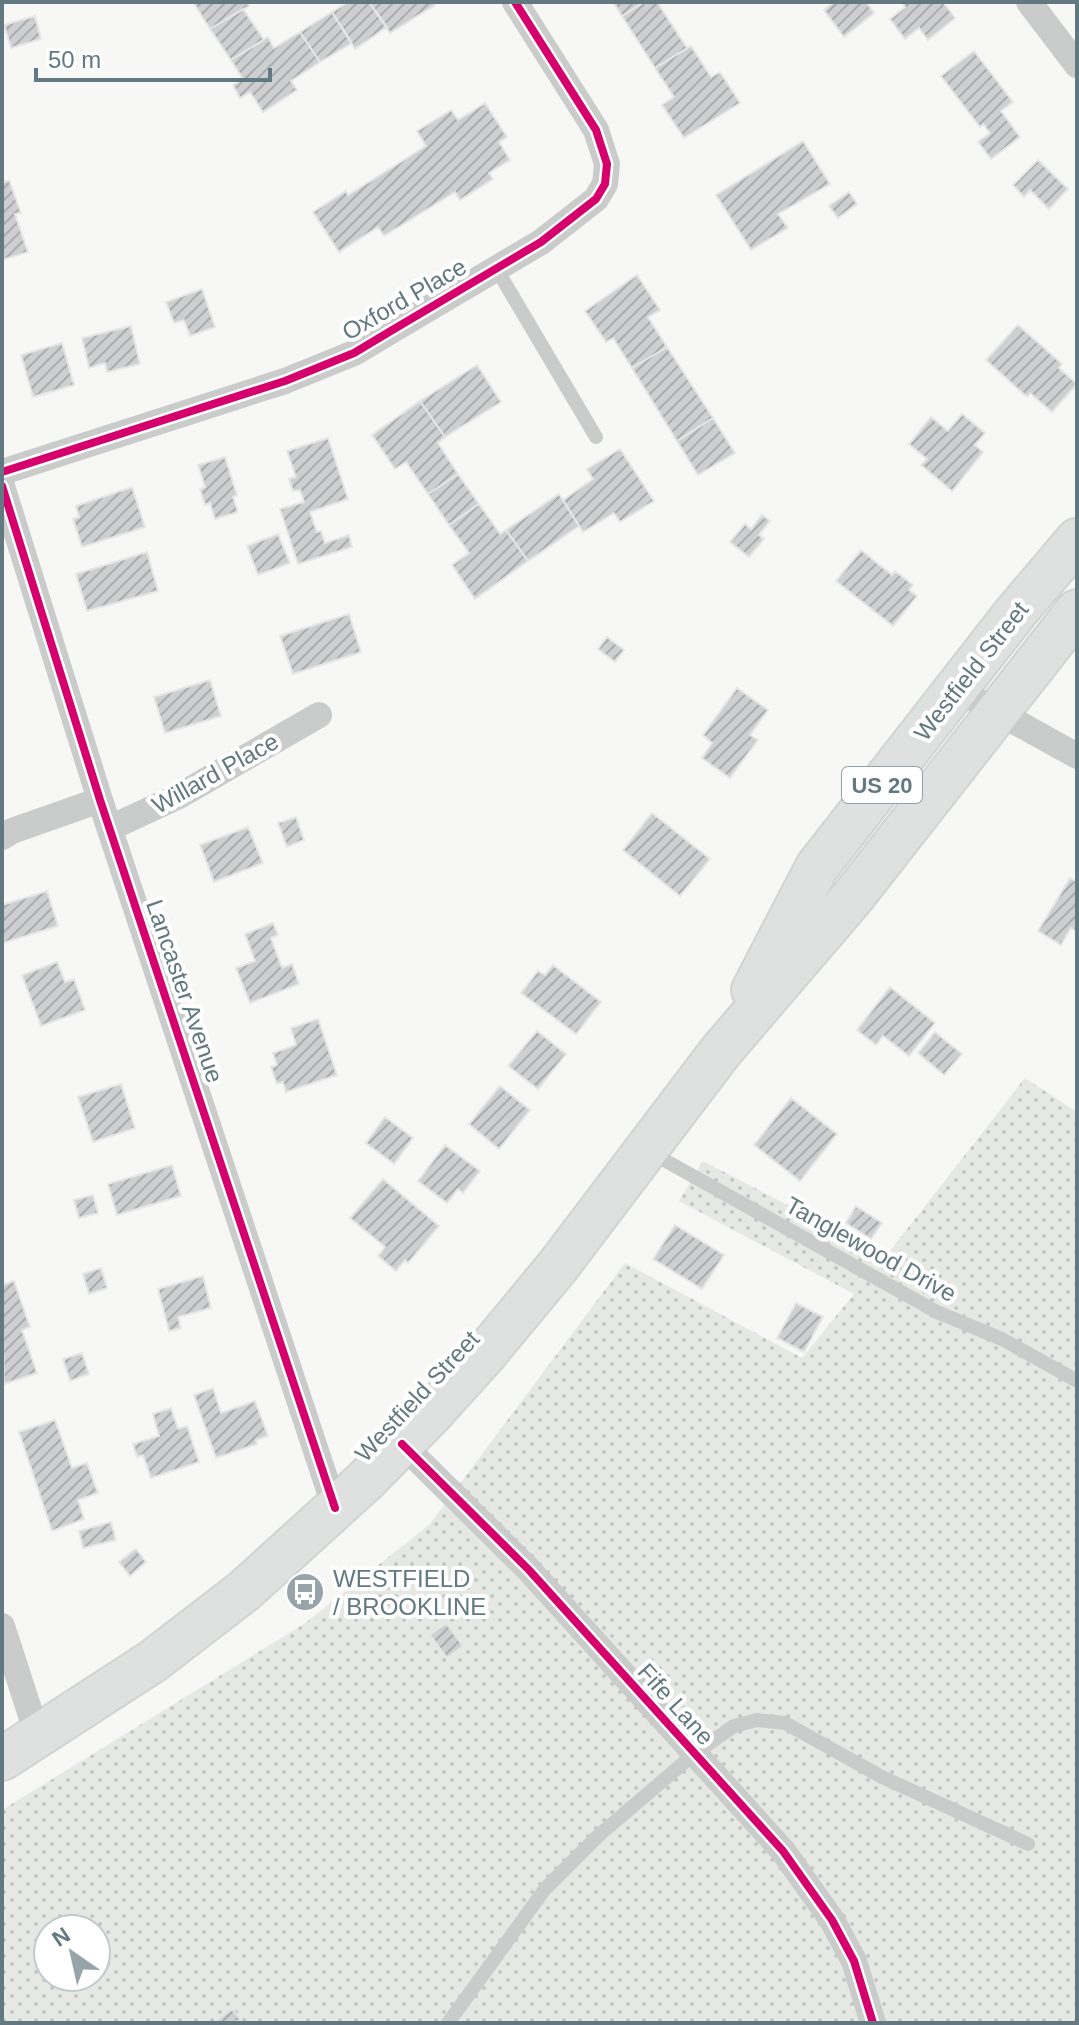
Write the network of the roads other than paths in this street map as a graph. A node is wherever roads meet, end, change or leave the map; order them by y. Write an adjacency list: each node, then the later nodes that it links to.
1 (515, 2): 4 (street, Oxford Place)
2 (1029, 2): 3 (street)
3 (1077, 65)
4 (496, 268): 5 (lane); 6 (street, Oxford Place)
5 (596, 437)
6 (2, 472)
7 (2, 486): 14 (street, Lancaster Avenue)
8 (1077, 540): 10 (main road, Westfield Street / US 20)
9 (1077, 611): 11 (main road, Westfield Street / US 20)
10 (956, 689): 11 (street); 17 (main road, Westfield Street / US 20)
11 (998, 712): 13 (street); 17 (main road, Westfield Street / US 20)
12 (319, 715): 15 (street, Willard Place)
13 (1077, 756)
14 (100, 800): 15 (street, Lancaster Avenue); 16 (street)
15 (110, 828): 21 (street, Lancaster Avenue)
16 (2, 837)
17 (721, 1051): 18 (main road, Westfield Street / US 20)
18 (646, 1149): 19 (lane, Tanglewood Drive); 20 (main road, Westfield Street / US 20)
19 (1077, 1381)
20 (402, 1444): 21 (main road, Westfield Street / US 20); 24 (street, Fife Lane)
21 (335, 1508): 23 (main road, Westfield Street / US 20)
22 (2, 1626): 23 (street)
23 (38, 1737): 25 (main road, Westfield Street / US 20)
24 (694, 1754): 26 (lane); 27 (lane); 28 (street, Fife Lane)
25 (2, 1759)
26 (1028, 1844)
27 (448, 2023)
28 (873, 2023)

